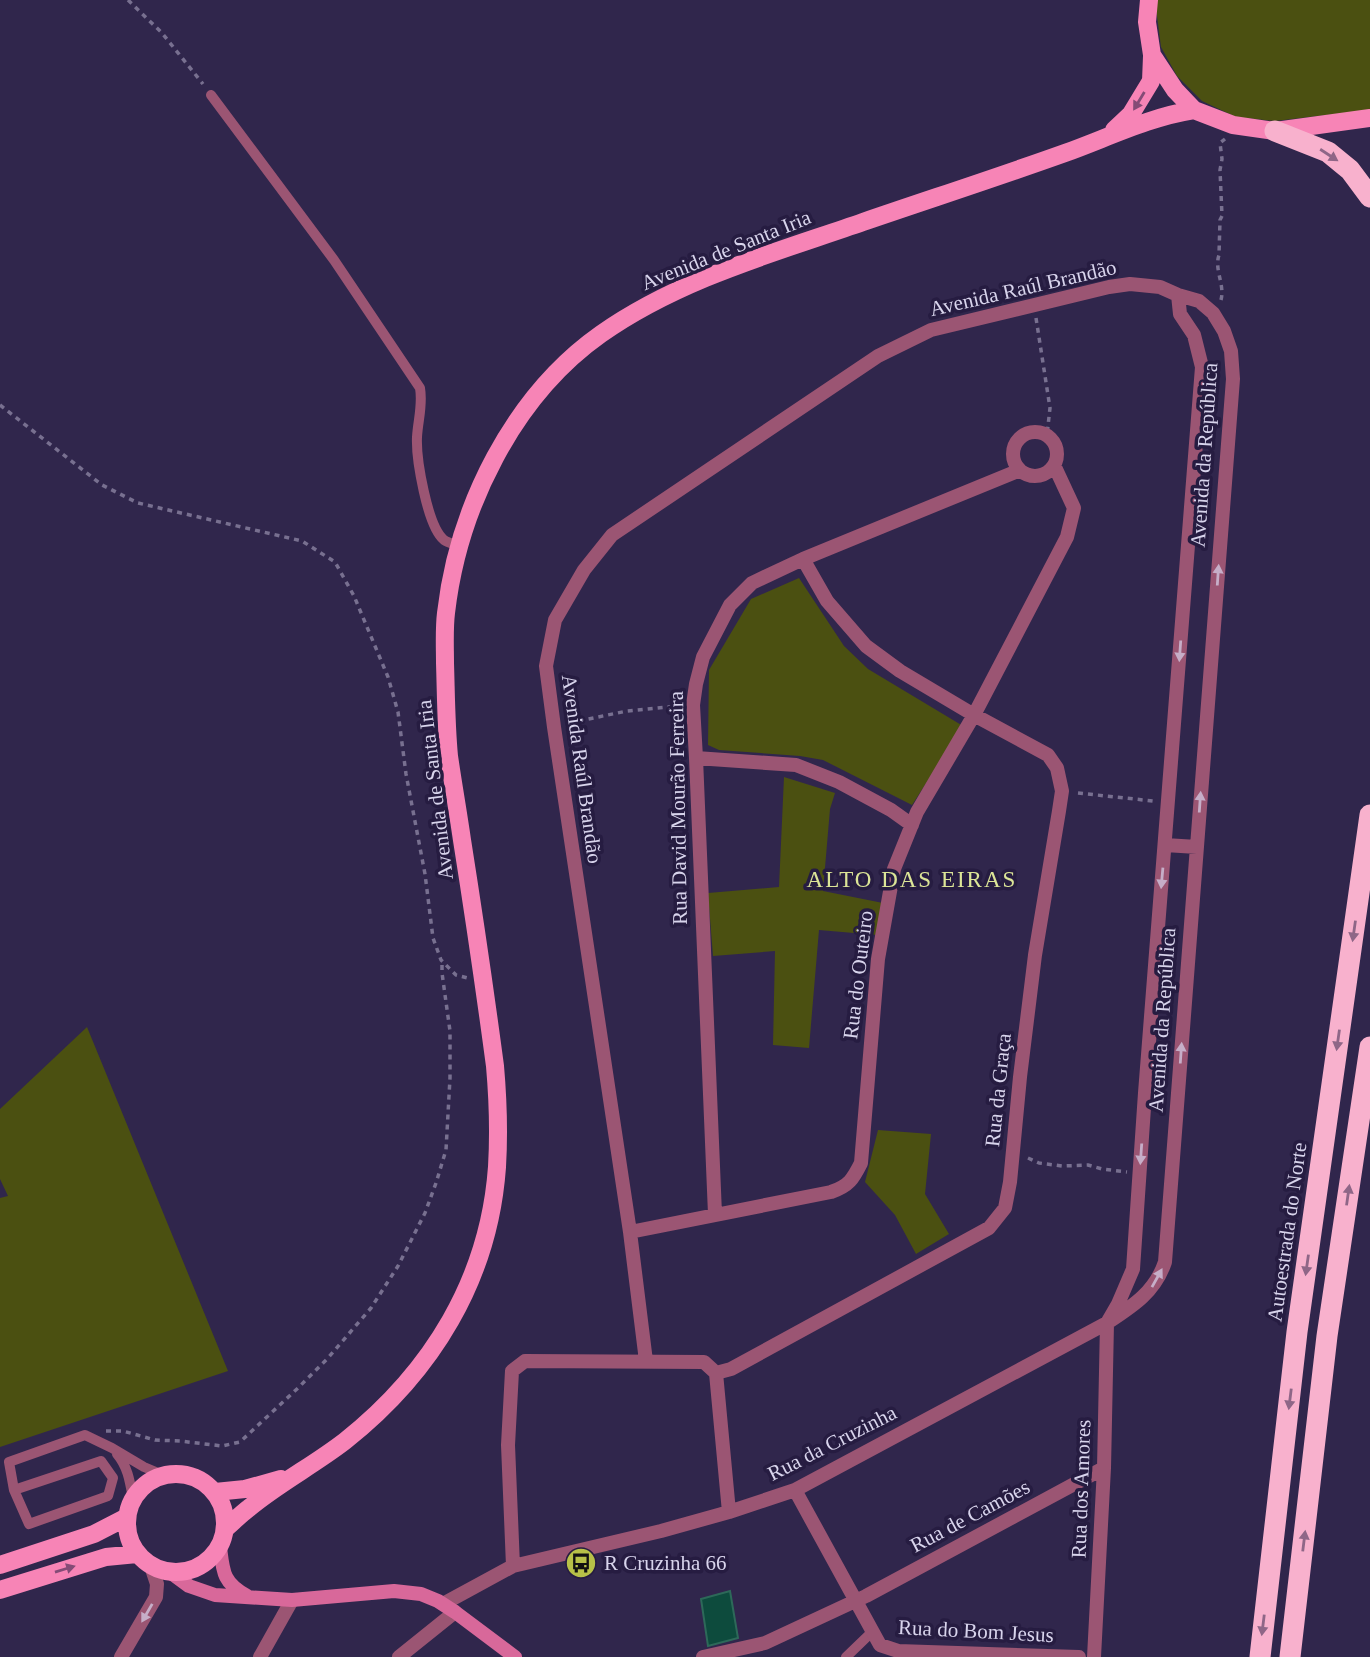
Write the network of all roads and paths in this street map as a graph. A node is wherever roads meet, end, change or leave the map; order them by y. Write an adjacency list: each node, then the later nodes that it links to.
1 (128, 0): 4 (path)
2 (1149, 0): 3 (main road)
3 (1152, 55): 5 (main road); 9 (main road, Avenida de Santa Iria, one-way to 9)
4 (211, 95): 18 (lane)
5 (1194, 110): 7 (main road); 9 (main road, Avenida de Santa Iria)
6 (1370, 118): 8 (main road)
7 (1233, 125): 8 (main road); 13 (path)
8 (1275, 131): 10 (highway, one-way to 10)
9 (1107, 138): 18 (main road, Avenida de Santa Iria)
10 (1370, 197)
11 (1178, 295): 12 (street, Avenida Raúl Brandão); 13 (street); 25 (street, Avenida da República, one-way to 25)
12 (1034, 306): 15 (path); 22 (street, Avenida Raúl Brandão)
13 (1213, 313): 29 (street, Avenida da República, one-way to 13)
14 (0, 405): 30 (path)
15 (1046, 435): 16 (street); 17 (street)
16 (1054, 465): 17 (street); 21 (street, Rua do Outeiro)
17 (1020, 470): 19 (street, Rua David Mourão Ferreira)
18 (460, 545): 31 (main road, Avenida de Santa Iria)
19 (803, 559): 20 (street, Rua David Mourão Ferreira); 21 (street, Rua da Graça)
20 (693, 705): 22 (path); 23 (street, Rua David Mourão Ferreira)
21 (974, 715): 24 (street, Rua da Graça); 27 (street, Rua do Outeiro)
22 (554, 727): 36 (street, Avenida Raúl Brandão)
23 (696, 758): 27 (street); 35 (street, Rua David Mourão Ferreira)
24 (1062, 791): 25 (path); 33 (street, Rua da Graça)
25 (1168, 803): 28 (street, Avenida da República)
26 (1370, 815): 72 (highway, Autoestrada do Norte, one-way to 72)
27 (912, 825): 35 (street, Rua do Outeiro)
28 (1165, 845): 29 (street); 34 (street, Avenida da República, one-way to 34)
29 (1197, 847): 37 (street, Avenida da República, one-way to 29)
30 (442, 961): 31 (path); 40 (path)
31 (484, 981): 42 (main road, Avenida de Santa Iria)
32 (1370, 1047): 73 (highway, one-way to 32)
33 (1013, 1152): 34 (path); 39 (street, Rua da Graça)
34 (1140, 1174): 37 (street, Avenida da República)
35 (715, 1214): 36 (street, Rua do Outeiro)
36 (631, 1232): 38 (street, Avenida Raúl Brandão)
37 (1107, 1323): 43 (street, Rua dos Amores); 46 (street, Rua da Cruzinha)
38 (646, 1361): 39 (street); 56 (street)
39 (716, 1373): 49 (street)
40 (88, 1437): 41 (lane); 45 (lane)
41 (113, 1448): 44 (lane); 48 (lane)
42 (306, 1468): 47 (main road, Avenida de Santa Iria); 51 (main road, Avenida de Santa Iria)
43 (1104, 1468): 61 (street, Rua de Camões); 71 (street, Rua dos Amores)
44 (163, 1475): 47 (main road); 48 (main road)
45 (14, 1490): 45 (lane)
46 (795, 1490): 49 (street, Rua da Cruzinha); 61 (street, Rua do Bom Jesus)
47 (215, 1492): 51 (main road)
48 (133, 1499): 50 (main road)
49 (729, 1513): 56 (street, Rua da Cruzinha)
50 (127, 1517): 53 (main road); 54 (main road)
51 (225, 1529): 52 (main road)
52 (219, 1547): 57 (main road); 59 (street)
53 (137, 1554): 55 (main road); 58 (main road, one-way to 53)
54 (0, 1565)
55 (151, 1566): 57 (main road); 64 (street, one-way to 64)
56 (513, 1566): 62 (street, Rua da Cruzinha)
57 (170, 1573): 59 (street)
58 (0, 1590)
59 (252, 1598): 60 (street)
60 (292, 1600): 62 (street); 65 (street)
61 (856, 1601): 63 (street, Rua do Bom Jesus); 68 (street, Rua de Camões)
62 (449, 1608): 66 (street, Rua da Cruzinha); 67 (street)
63 (873, 1631): 69 (lane); 70 (street, Rua do Bom Jesus)
64 (121, 1657)
65 (260, 1657)
66 (399, 1657)
67 (515, 1657)
68 (704, 1657)
69 (846, 1657)
70 (1079, 1657)
71 (1094, 1657)
72 (1260, 1657)
73 (1290, 1657)

